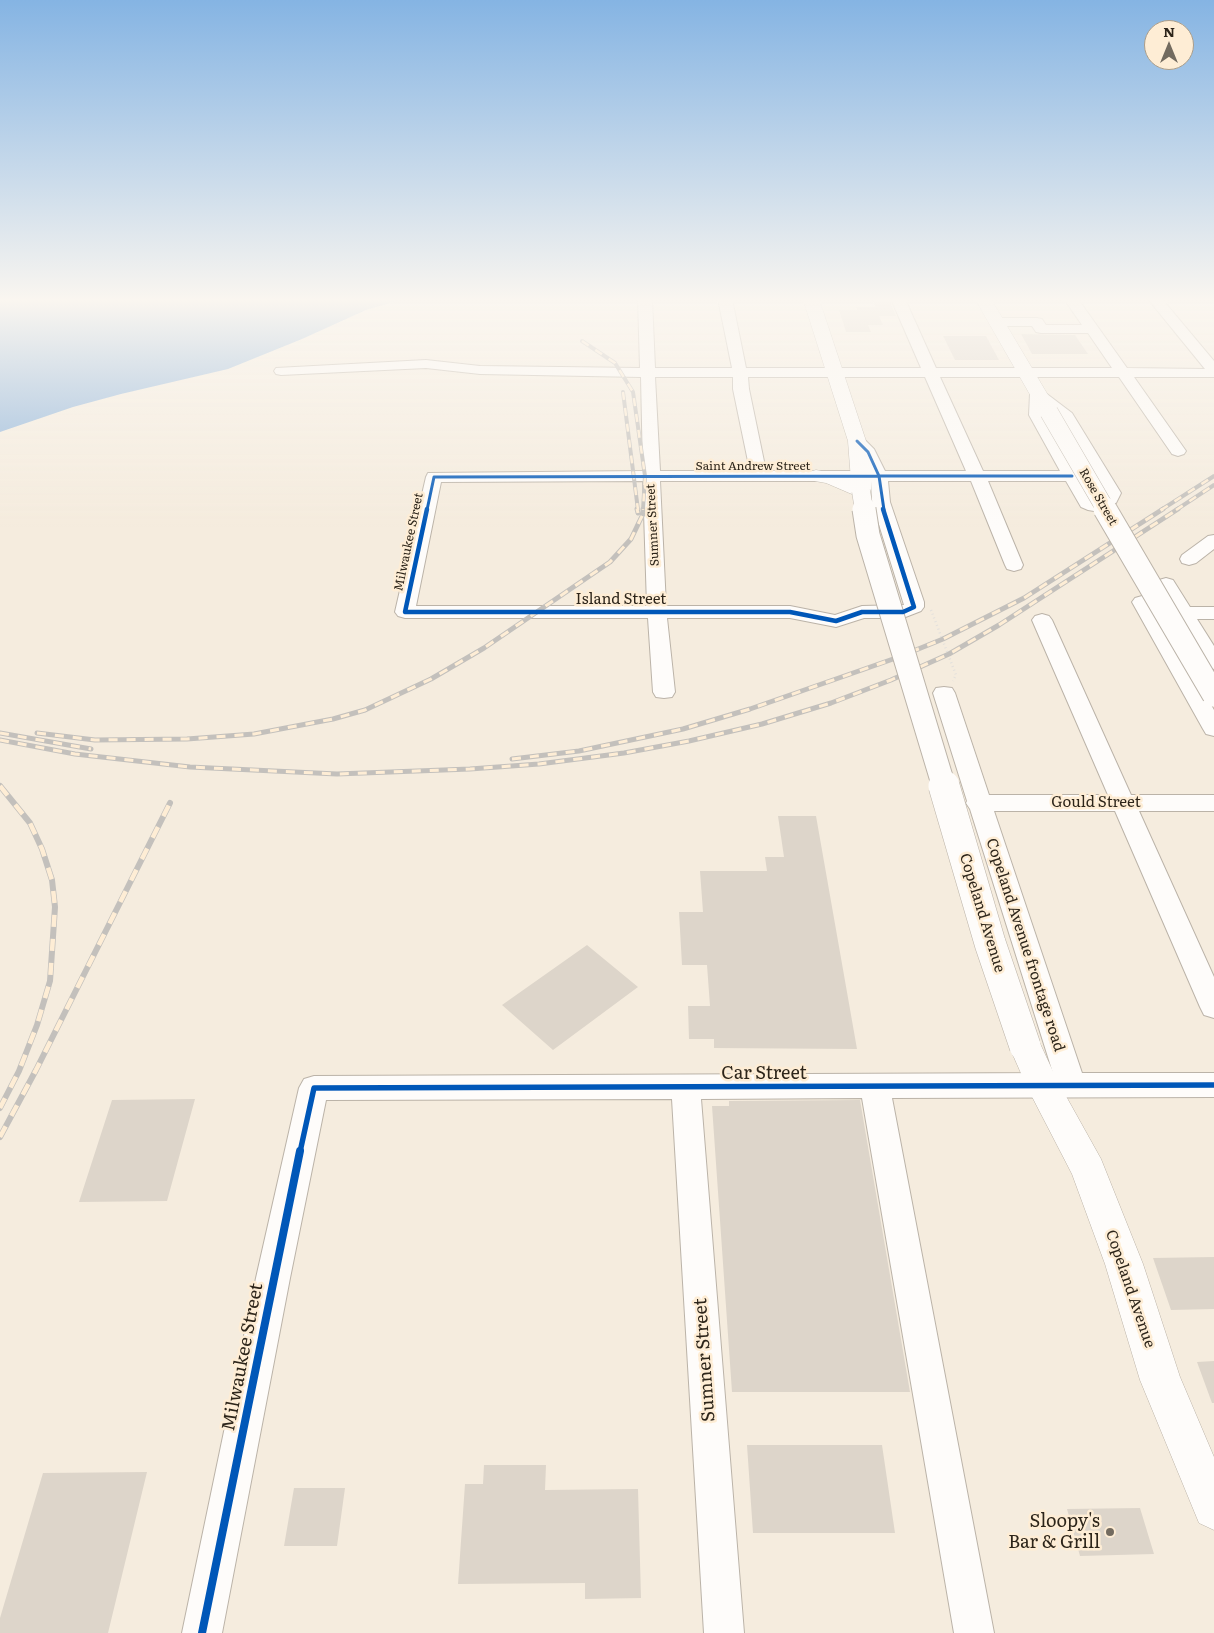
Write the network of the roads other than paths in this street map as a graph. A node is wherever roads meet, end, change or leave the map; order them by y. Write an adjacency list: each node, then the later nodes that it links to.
1 (647, 375): 9 (street, Sumner Street)
2 (740, 375): 10 (street)
3 (835, 375): 15 (highway, Copeland Avenue)
4 (932, 375): 12 (street)
5 (1027, 375): 7 (highway, Rose Street)
6 (1118, 375): 8 (street)
7 (1044, 403): 13 (street); 13 (street); 29 (highway, Rose Street, bridge)
8 (1178, 451)
9 (651, 476): 10 (street, Saint Andrew Street); 14 (street, Saint Andrew Street); 22 (street, Sumner Street)
10 (759, 476): 11 (street, Saint Andrew Street)
11 (816, 476): 15 (highway)
12 (977, 476): 13 (street); 15 (street); 18 (street)
13 (1072, 476)
14 (434, 477): 21 (street, Milwaukee Street)
15 (867, 481): 22 (street, Island Street); 36 (highway, Copeland Avenue, bridge)
16 (1214, 540): 17 (street)
17 (1189, 559)
18 (1014, 565)
19 (1166, 584): 23 (street)
20 (1142, 602): 30 (street)
21 (405, 612): 22 (street, Island Street)
22 (657, 612): 27 (street, Sumner Street)
23 (1184, 613): 24 (street); 26 (street)
24 (1214, 613)
25 (1042, 620): 32 (street)
26 (1214, 663)
27 (664, 692)
28 (944, 693): 31 (street, Copeland Avenue frontage road)
29 (1214, 696)
30 (1214, 729)
31 (978, 803): 32 (street, Gould Street); 36 (street, Copeland Avenue frontage road)
32 (1125, 803): 33 (street, Gould Street); 34 (street)
33 (1214, 803)
34 (1214, 1007)
35 (1214, 1085): 36 (street, Car Street)
36 (1058, 1086): 37 (street, Car Street); 40 (highway, Copeland Avenue)
37 (875, 1087): 39 (street, Car Street); 43 (street)
38 (314, 1088): 39 (street, Car Street); 41 (street, Milwaukee Street)
39 (686, 1088): 42 (street, Sumner Street)
40 (1214, 1508)
41 (202, 1633)
42 (724, 1633)
43 (974, 1633)

